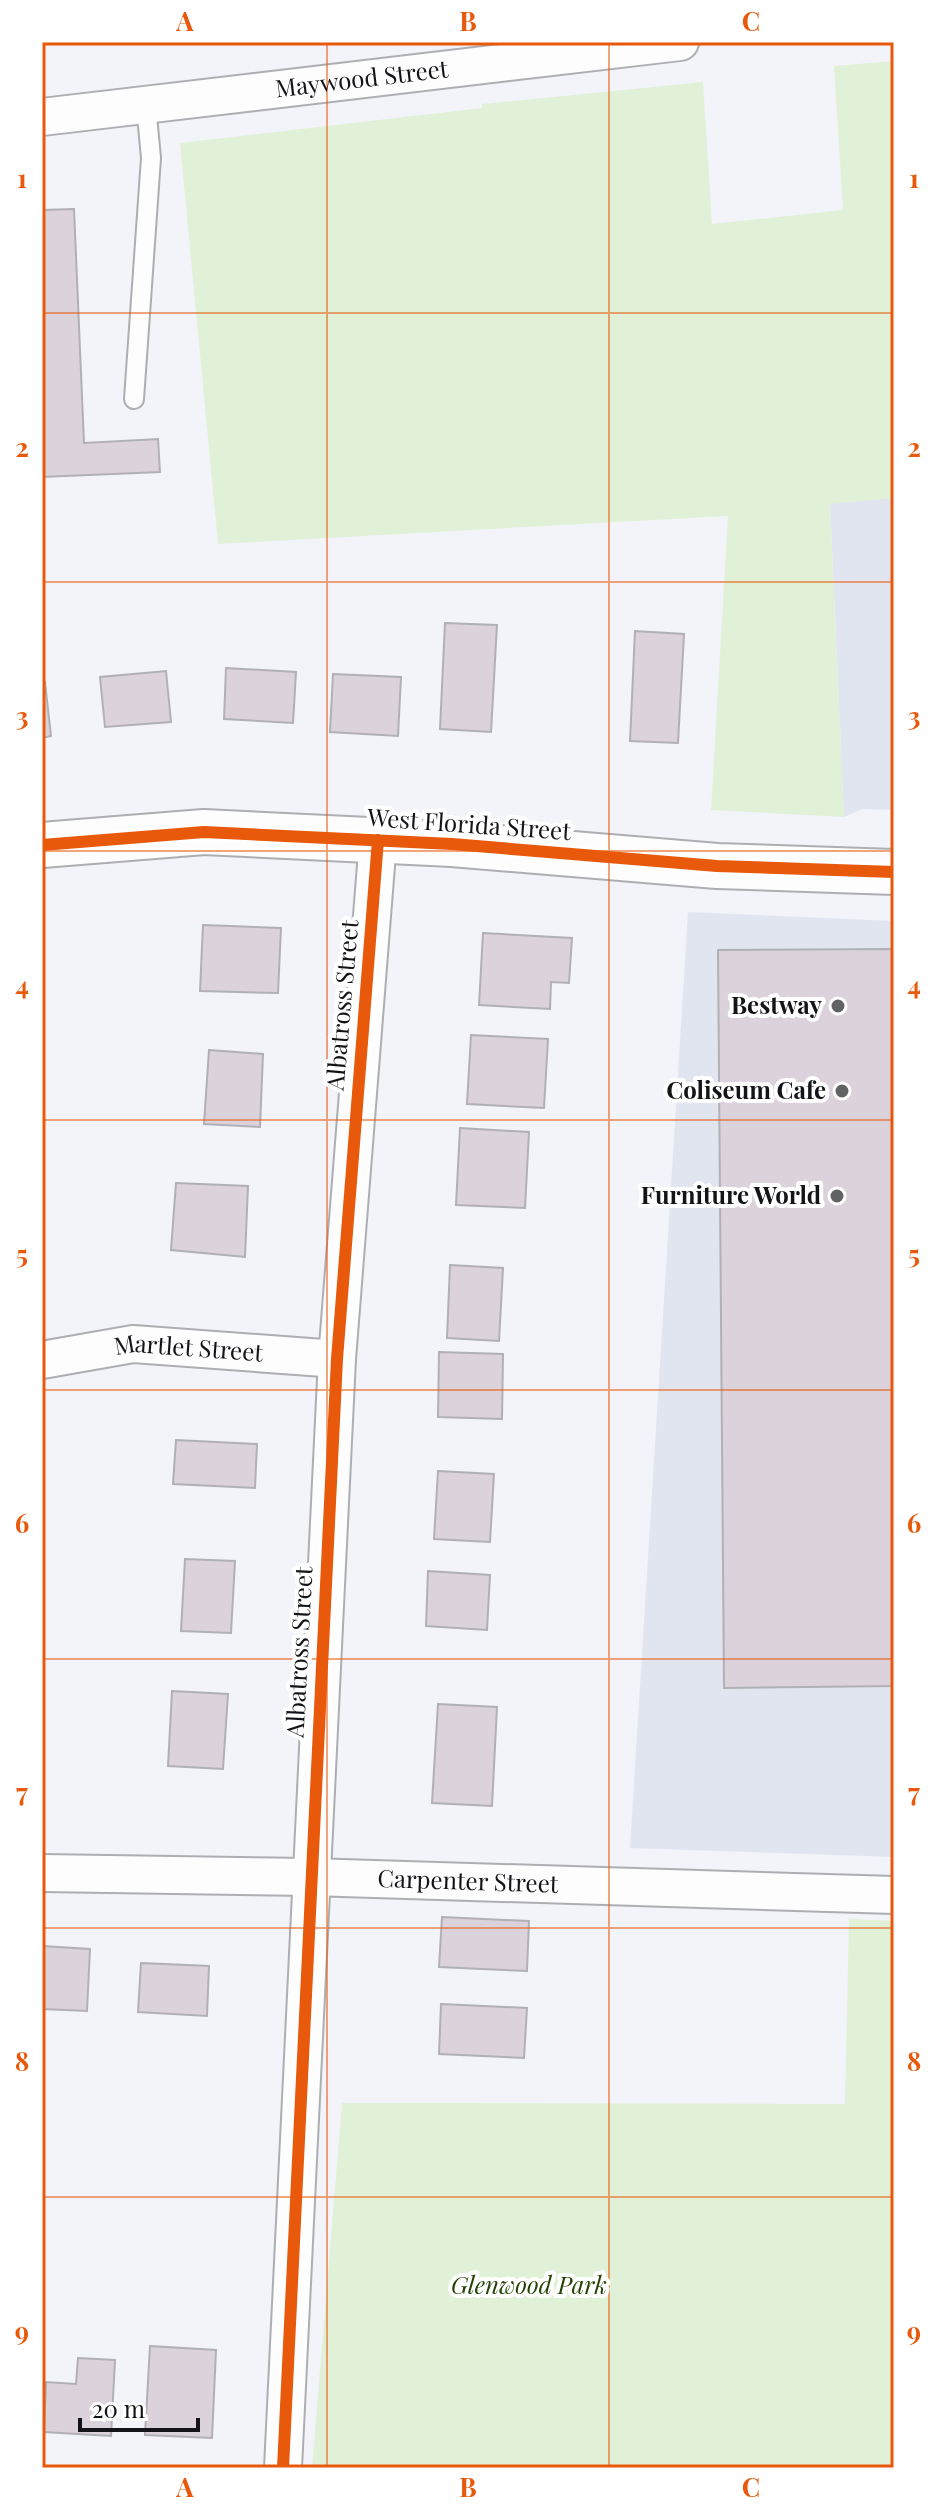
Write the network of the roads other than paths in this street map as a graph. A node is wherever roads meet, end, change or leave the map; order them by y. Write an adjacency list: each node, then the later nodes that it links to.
1 (680, 42): 2 (street, Maywood Street)
2 (146, 105): 3 (street, Maywood Street); 4 (lane)
3 (42, 117)
4 (134, 399)
5 (378, 840): 6 (main road, West Florida Street); 7 (main road, West Florida Street); 8 (street, Albatross Street)
6 (42, 845)
7 (894, 872)
8 (337, 1359): 9 (street, Martlet Street); 11 (street, Albatross Street)
9 (42, 1360)
10 (42, 1873): 11 (street, Carpenter Street)
11 (310, 1877): 12 (street, Carpenter Street); 13 (street, Albatross Street)
12 (894, 1895)
13 (283, 2468)

